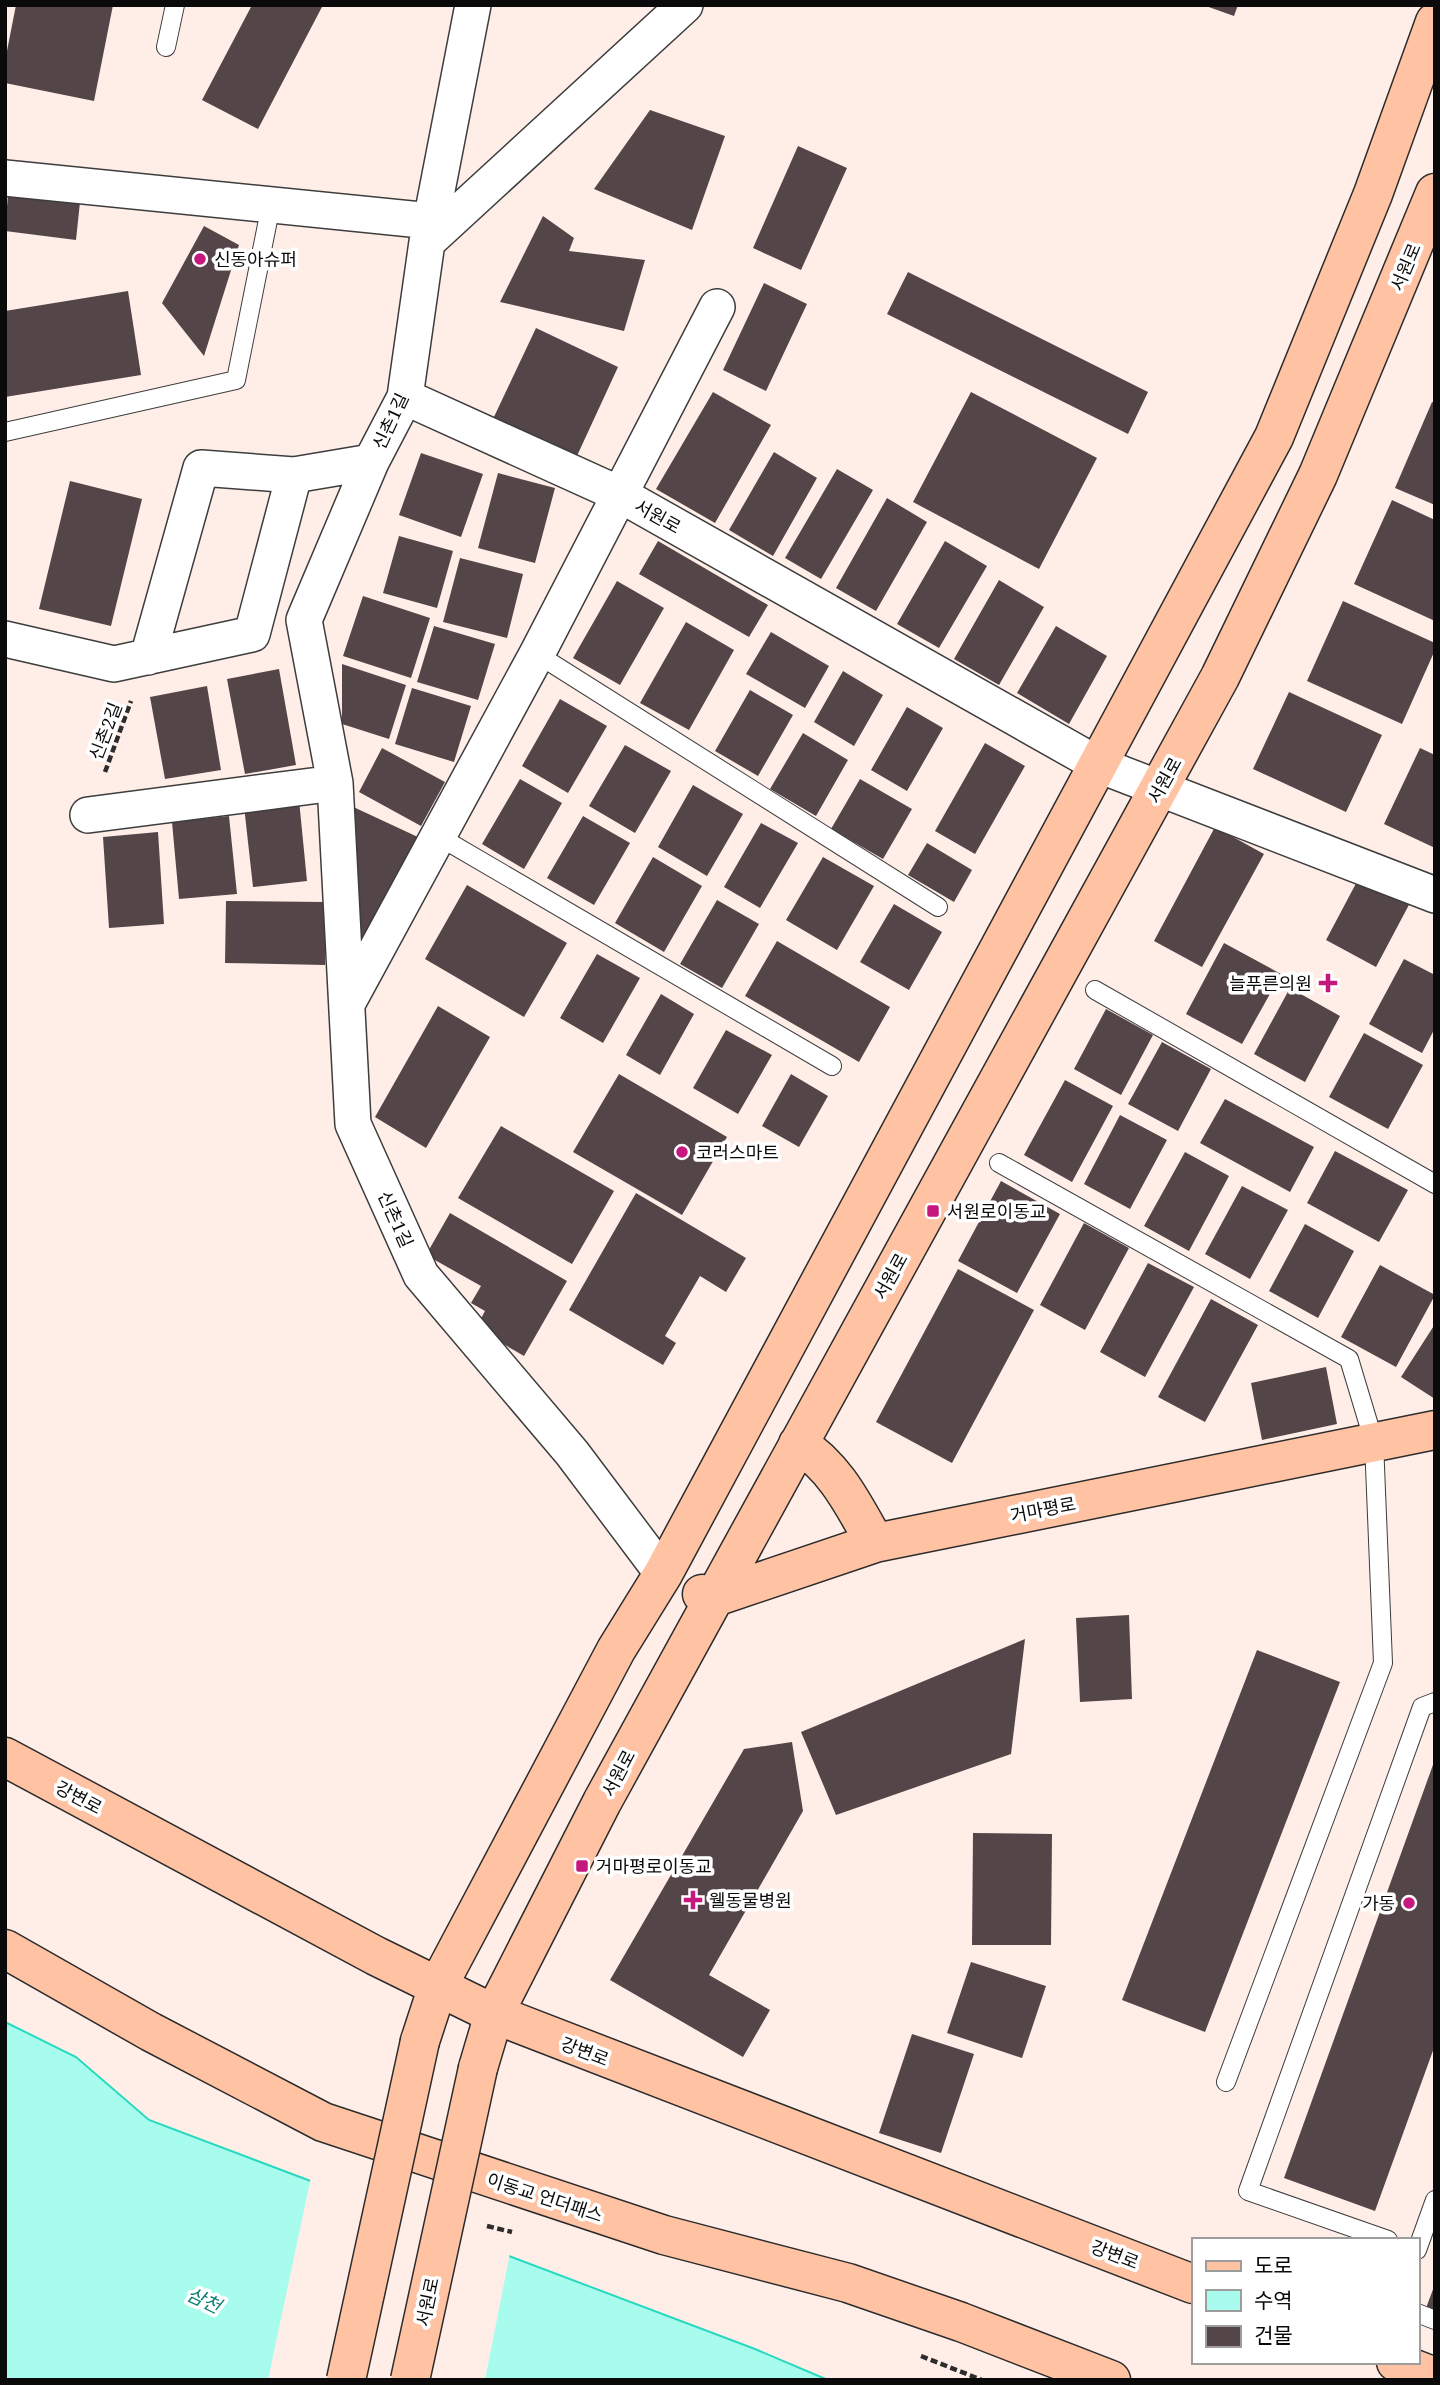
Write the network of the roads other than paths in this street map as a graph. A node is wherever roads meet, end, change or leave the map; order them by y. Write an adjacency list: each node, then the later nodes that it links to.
1 (175, 5): 5 (lane)
2 (473, 5): 9 (street, 신촌1길)
3 (685, 5): 9 (street)
4 (1435, 22): 19 (street)
5 (166, 47)
6 (5, 178): 8 (street)
7 (1435, 193): 21 (street, 서원로)
8 (271, 205): 9 (street); 12 (lane)
9 (429, 232): 11 (street, 신촌1길)
10 (718, 307): 15 (street, 서원로)
11 (405, 397): 13 (street, 신촌1길); 15 (street, 서원로)
12 (5, 432)
13 (371, 462): 14 (street); 20 (street, 신촌1길)
14 (294, 475): 18 (street); 18 (street)
15 (619, 494): 17 (street, 서원로); 19 (street, 서원로)
16 (5, 639): 18 (street)
17 (537, 654): 23 (street, 서원로); 25 (lane)
18 (148, 657)
19 (1099, 765): 21 (street, 서원로); 35 (street)
20 (335, 783): 22 (street); 27 (street, 신촌1길)
21 (1160, 788): 24 (street, 서원로); 33 (street, 서원로)
22 (88, 815)
23 (438, 836): 27 (street, 서원로); 28 (lane)
24 (1435, 895)
25 (938, 907)
26 (1095, 990): 30 (lane)
27 (347, 1004): 35 (street, 신촌1길)
28 (832, 1066)
29 (999, 1163): 32 (lane)
30 (1435, 1184)
31 (1435, 1430): 32 (street, 거마평로)
32 (1374, 1442): 34 (street, 거마평로); 42 (lane)
33 (798, 1444): 34 (street); 36 (street, 서원로)
34 (875, 1543): 36 (street, 거마평로)
35 (663, 1574): 36 (street); 40 (street)
36 (712, 1598): 41 (street, 서원로)
37 (1435, 1702): 44 (lane)
38 (5, 1757): 40 (street, 강변로)
39 (5, 1949): 51 (street, 이동교 언더패스)
40 (438, 1986): 41 (street, 강변로); 49 (street, bridge)
41 (494, 2014): 46 (street, 강변로); 50 (street, 서원로, bridge)
42 (1226, 2082)
43 (1435, 2200): 45 (lane)
44 (1382, 2238)
45 (1419, 2244)
46 (1192, 2284)
47 (1401, 2364): 48 (street)
48 (1435, 2377)
49 (346, 2380)
50 (410, 2380)
51 (1111, 2380)

